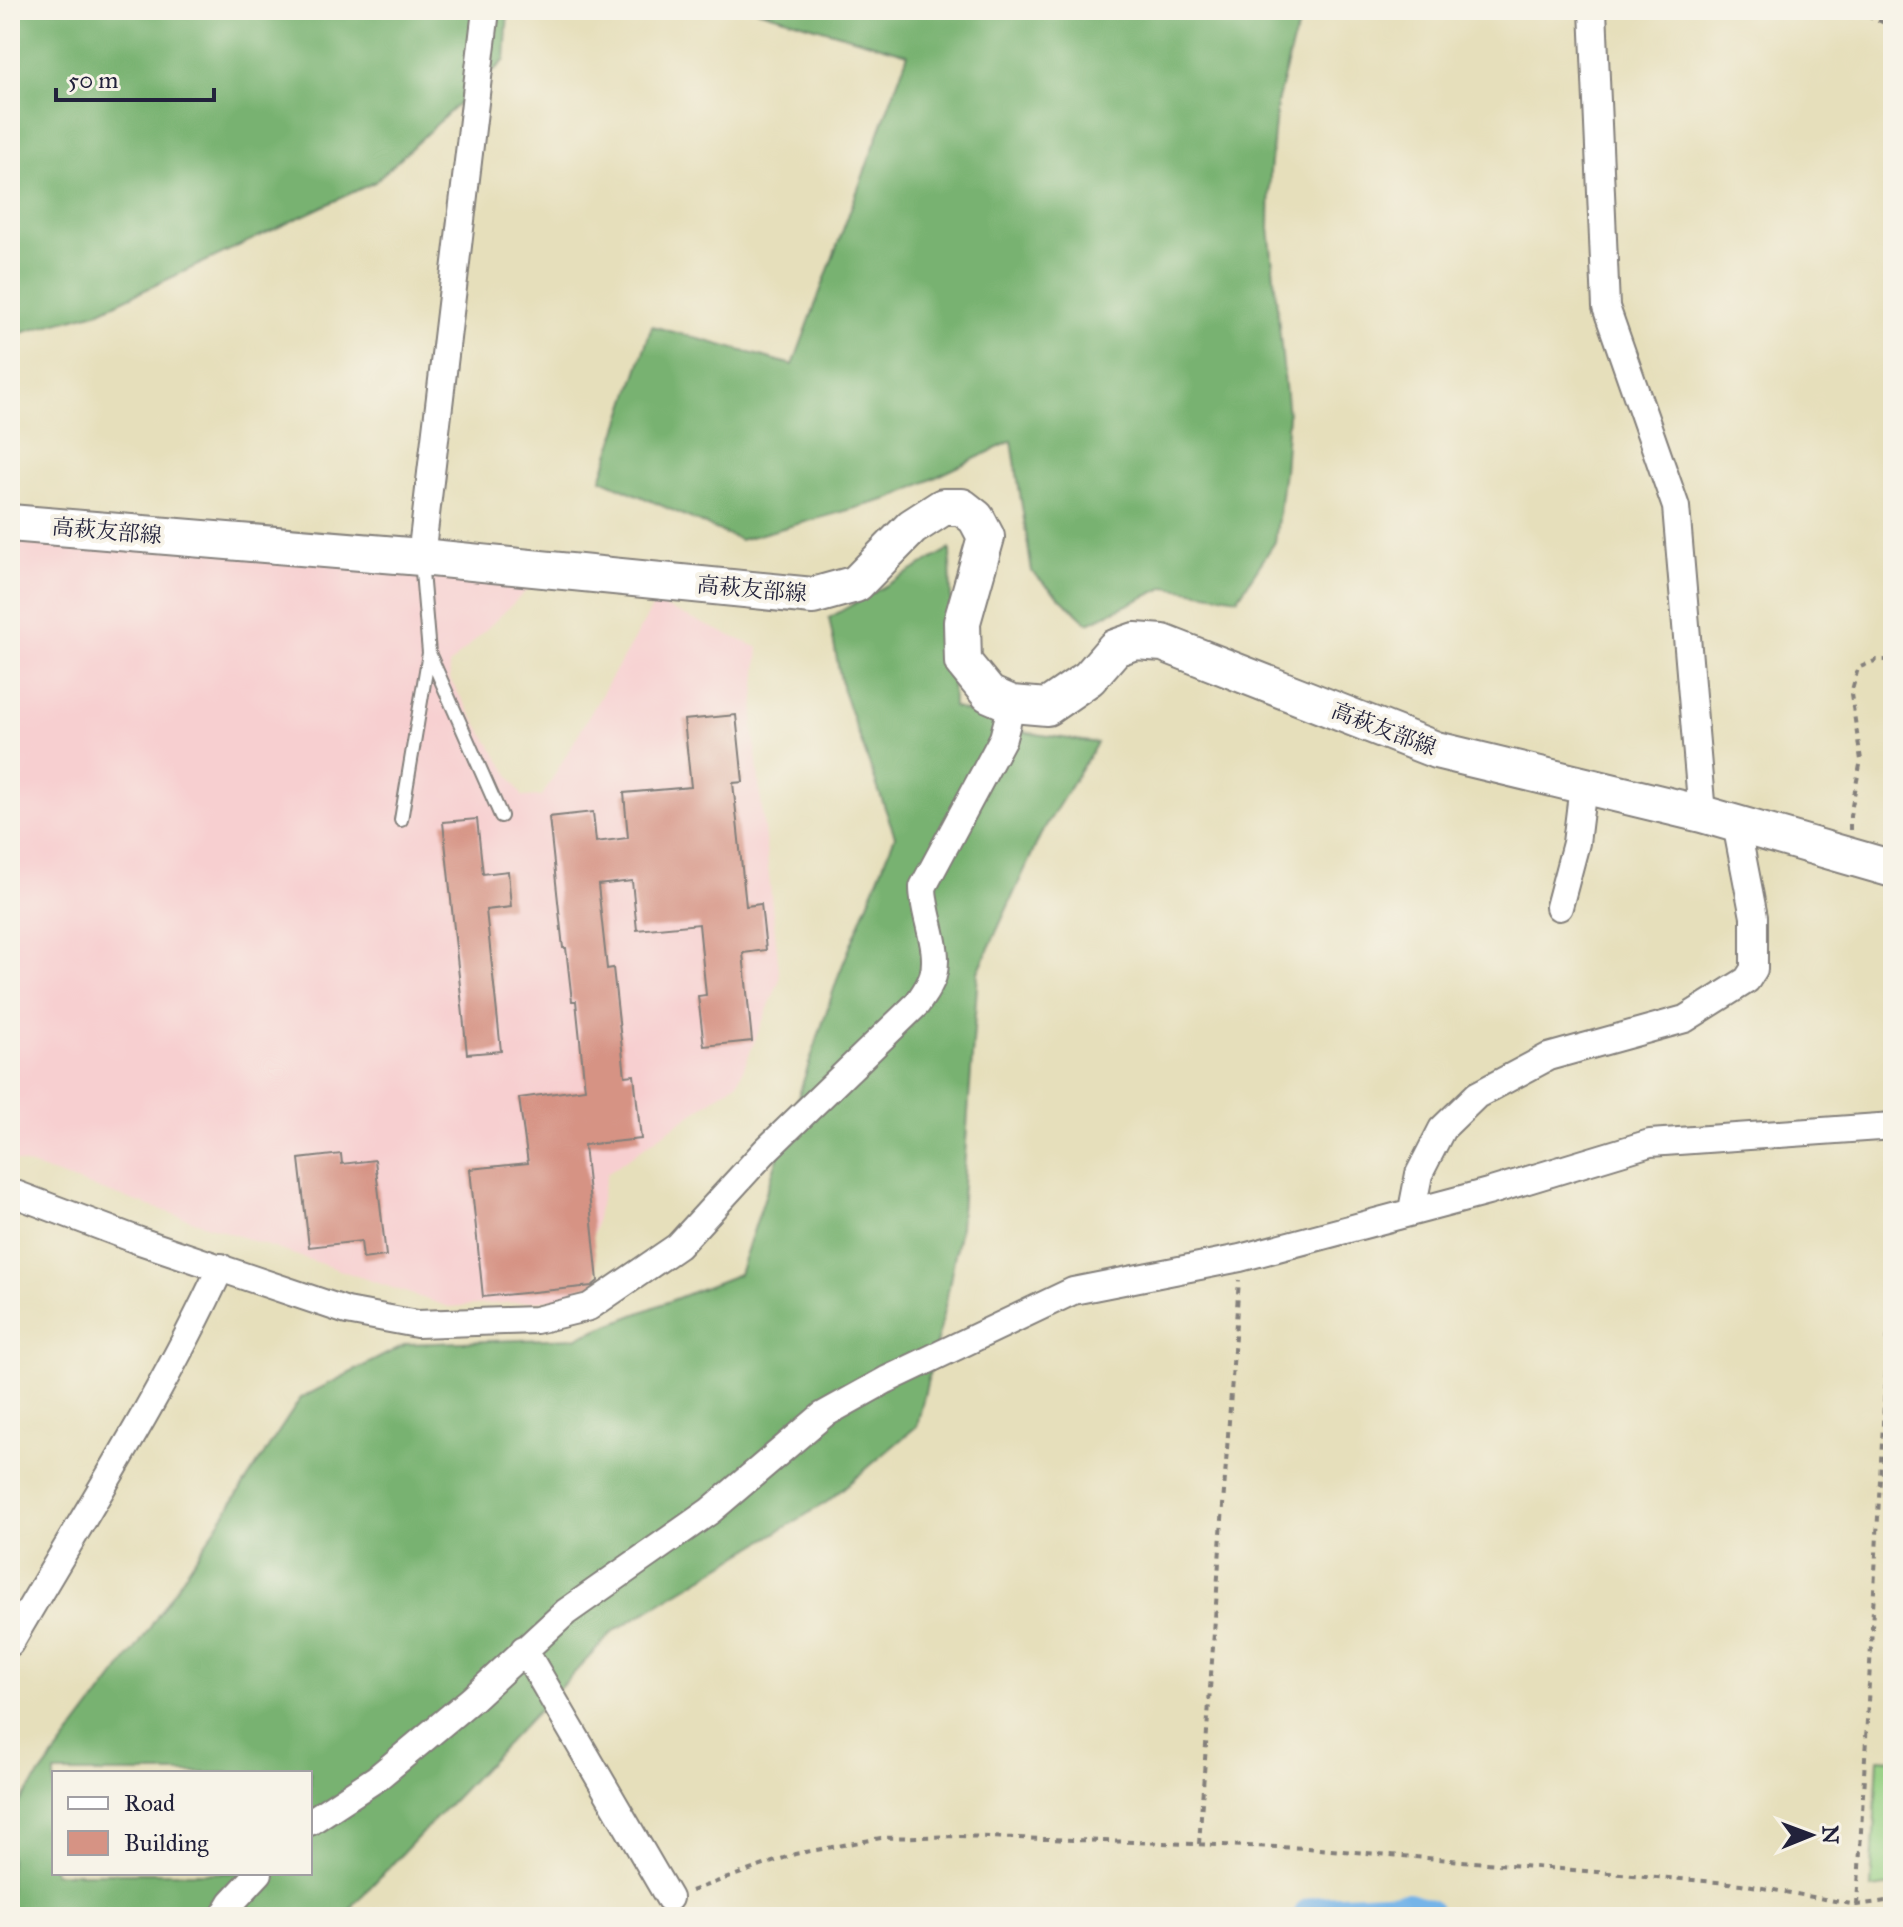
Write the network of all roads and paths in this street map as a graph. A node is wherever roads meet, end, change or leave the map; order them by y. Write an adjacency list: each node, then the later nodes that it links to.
1 (486, 10): 6 (street)
2 (1593, 10): 12 (street)
3 (1856, 10): 4 (path)
4 (1893, 27)
5 (10, 523): 6 (main road, 高萩友部線)
6 (421, 557): 7 (lane); 9 (main road, 高萩友部線)
7 (429, 653): 11 (lane); 13 (lane)
8 (1893, 660): 14 (path)
9 (1012, 704): 10 (main road, 高萩友部線); 22 (street)
10 (1583, 786): 12 (main road, 高萩友部線); 16 (street)
11 (501, 816)
12 (1719, 819): 14 (main road, 高萩友部線); 19 (street)
13 (401, 820)
14 (1851, 856): 15 (main road, 高萩友部線)
15 (1893, 869)
16 (1559, 907)
17 (1893, 1126): 19 (street)
18 (10, 1192): 22 (street)
19 (1412, 1210): 21 (street)
20 (1893, 1239): 30 (path)
21 (1240, 1258): 24 (street); 26 (path)
22 (221, 1267): 23 (street)
23 (10, 1643)
24 (524, 1649): 25 (street); 28 (street)
25 (312, 1821)
26 (1199, 1844): 28 (path); 30 (path)
27 (257, 1875): 31 (street)
28 (669, 1898)
29 (1893, 1900): 30 (path)
30 (1857, 1905)
31 (223, 1917)

